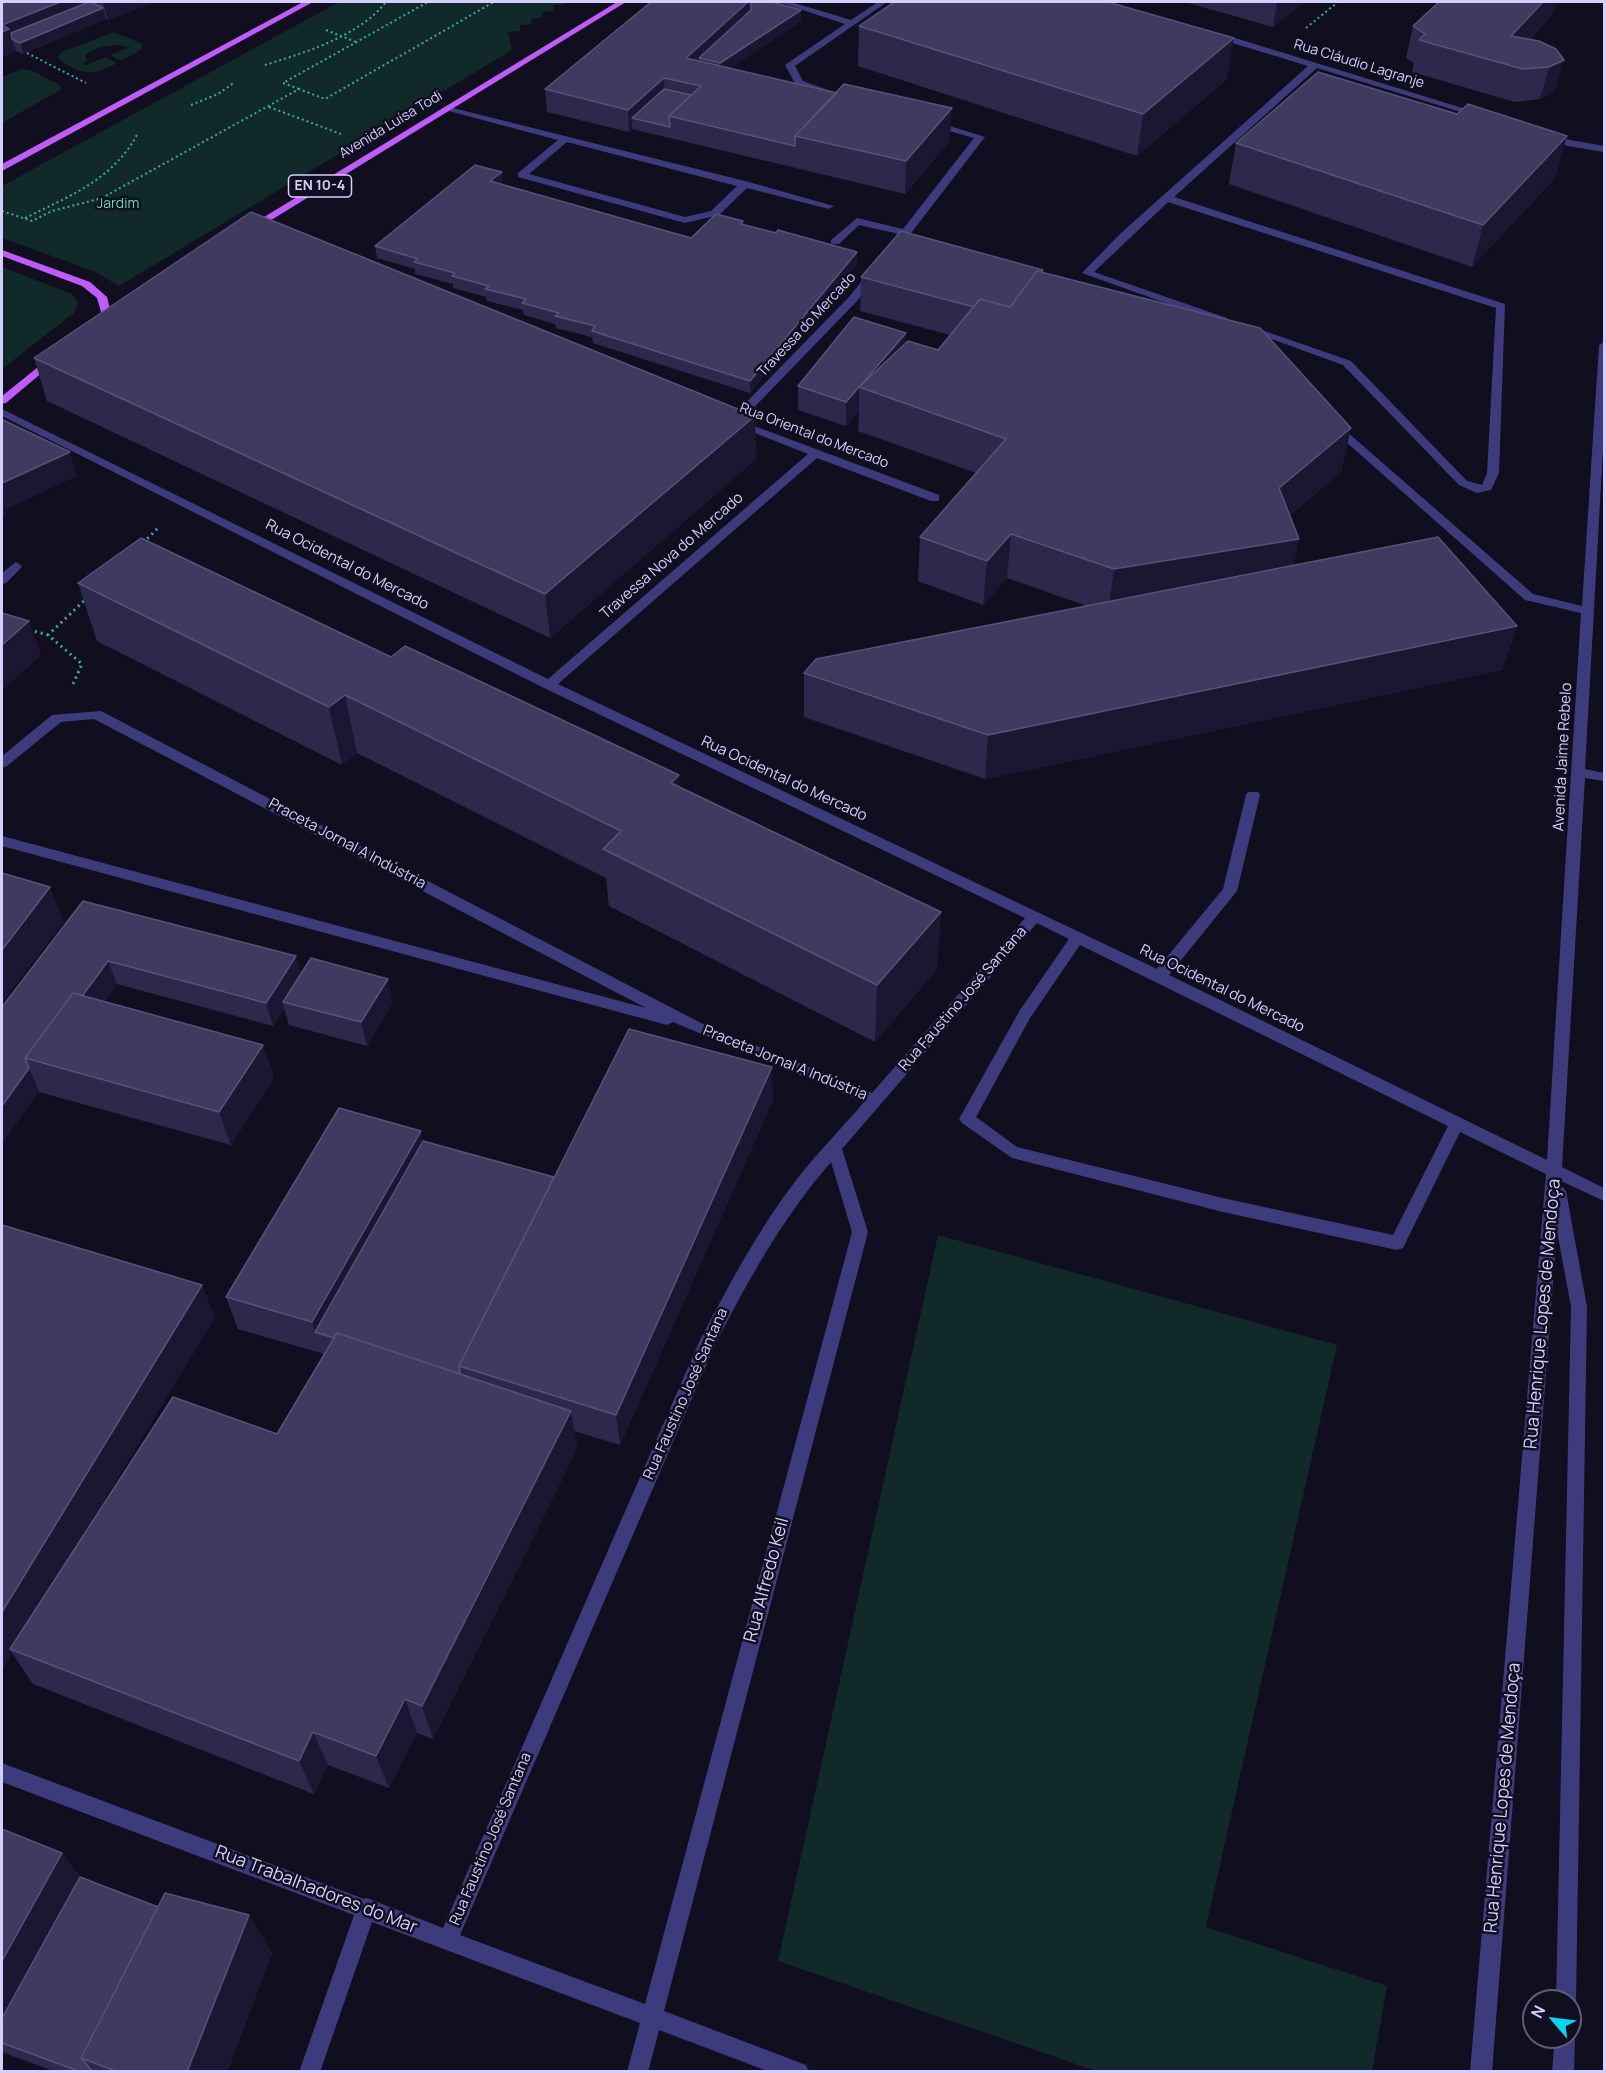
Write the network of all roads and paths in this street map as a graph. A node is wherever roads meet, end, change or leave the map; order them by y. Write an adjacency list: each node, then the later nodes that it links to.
1 (309, 2): 32 (main road)
2 (386, 2): 13 (path)
3 (429, 2): 14 (path)
4 (494, 2): 20 (path)
5 (622, 2): 23 (main road, Avenida Luísa Todi / EN 10-4)
6 (783, 2): 9 (street)
7 (883, 2): 9 (street)
8 (1338, 2): 12 (path)
9 (852, 23): 21 (street)
10 (321, 28): 13 (path)
11 (1207, 32): 16 (street, Rua Cláudio Lagranje)
12 (1301, 32)
13 (339, 35): 14 (path); 17 (path)
14 (356, 42): 20 (path)
15 (27, 53): 19 (path)
16 (1315, 65): 25 (street, Rua Cláudio Lagranje); 34 (street)
17 (259, 68)
18 (240, 77): 24 (path)
19 (92, 86)
20 (299, 89): 22 (path)
21 (839, 97)
22 (269, 106): 29 (path); 37 (path)
23 (448, 108): 30 (street); 40 (main road, Avenida Luísa Todi / EN 10-4)
24 (182, 109)
25 (1495, 120)
26 (925, 122): 39 (street, Travessa do Mercado)
27 (141, 129): 37 (path)
28 (1536, 133): 31 (street)
29 (347, 136)
30 (565, 139): 33 (street); 33 (street)
31 (1605, 149)
32 (2, 168)
33 (746, 184): 35 (street)
34 (1167, 198): 34 (street)
35 (829, 206)
36 (2, 211): 37 (path)
37 (24, 219): 38 (path)
38 (18, 222)
39 (906, 233): 42 (street); 50 (street, Travessa do Mercado)
40 (242, 234): 41 (street)
41 (262, 236)
42 (835, 242)
43 (2, 253): 44 (main road)
44 (121, 308)
45 (1605, 345): 58 (street, Avenida Jaime Rebelo)
46 (65, 348): 47 (main road)
47 (2, 401)
48 (2, 412): 53 (street, Rua Ocidental do Mercado)
49 (1321, 415): 58 (street)
50 (728, 419): 51 (street, Rua Oriental do Mercado)
51 (816, 453): 52 (street, Rua Oriental do Mercado); 61 (street, Travessa Nova do Mercado)
52 (935, 498)
53 (185, 502): 54 (path); 61 (street, Rua Ocidental do Mercado)
54 (143, 544)
55 (16, 566): 56 (street)
56 (2, 580)
57 (91, 594): 60 (path)
58 (1588, 611): 64 (street, Avenida Jaime Rebelo)
59 (20, 628): 60 (path)
60 (48, 635): 62 (path)
61 (549, 685): 68 (street, Rua Ocidental do Mercado)
62 (57, 718): 63 (street); 71 (street, Praceta Jornal A Indústria)
63 (2, 763)
64 (1579, 772): 65 (street); 75 (street, Avenida Jaime Rebelo)
65 (1605, 777)
66 (1253, 795): 70 (street)
67 (2, 841): 71 (street, Praceta Jornal A Indústria)
68 (1035, 916): 69 (street, Rua Ocidental do Mercado); 72 (street, Rua Faustino José Santana)
69 (1078, 937): 70 (street, Rua Ocidental do Mercado); 73 (street)
70 (1158, 976): 73 (street, Rua Ocidental do Mercado)
71 (696, 1026): 72 (street, Praceta Jornal A Indústria)
72 (874, 1100): 74 (street, Rua Faustino José Santana)
73 (1457, 1123): 75 (street, Rua Ocidental do Mercado)
74 (834, 1147): 79 (street, Rua Faustino José Santana); 81 (street, Rua Alfredo Keil)
75 (1554, 1170): 76 (street, Rua Ocidental do Mercado); 80 (street, Rua Henrique Lopes de Mendoça); 86 (street, Rua Henrique Lopes de Mendoça)
76 (1605, 1195)
77 (2, 1773): 78 (street, Rua Trabalhadores do Mar)
78 (367, 1908): 79 (street, Rua Trabalhadores do Mar); 83 (street)
79 (448, 1940): 81 (street, Rua Trabalhadores do Mar)
80 (1566, 1989)
81 (652, 2015): 84 (street, Rua Alfredo Keil); 85 (street, Rua Trabalhadores do Mar)
82 (1564, 2049): 87 (street)
83 (309, 2072)
84 (637, 2072)
85 (800, 2072)
86 (1481, 2072)
87 (1563, 2072)

